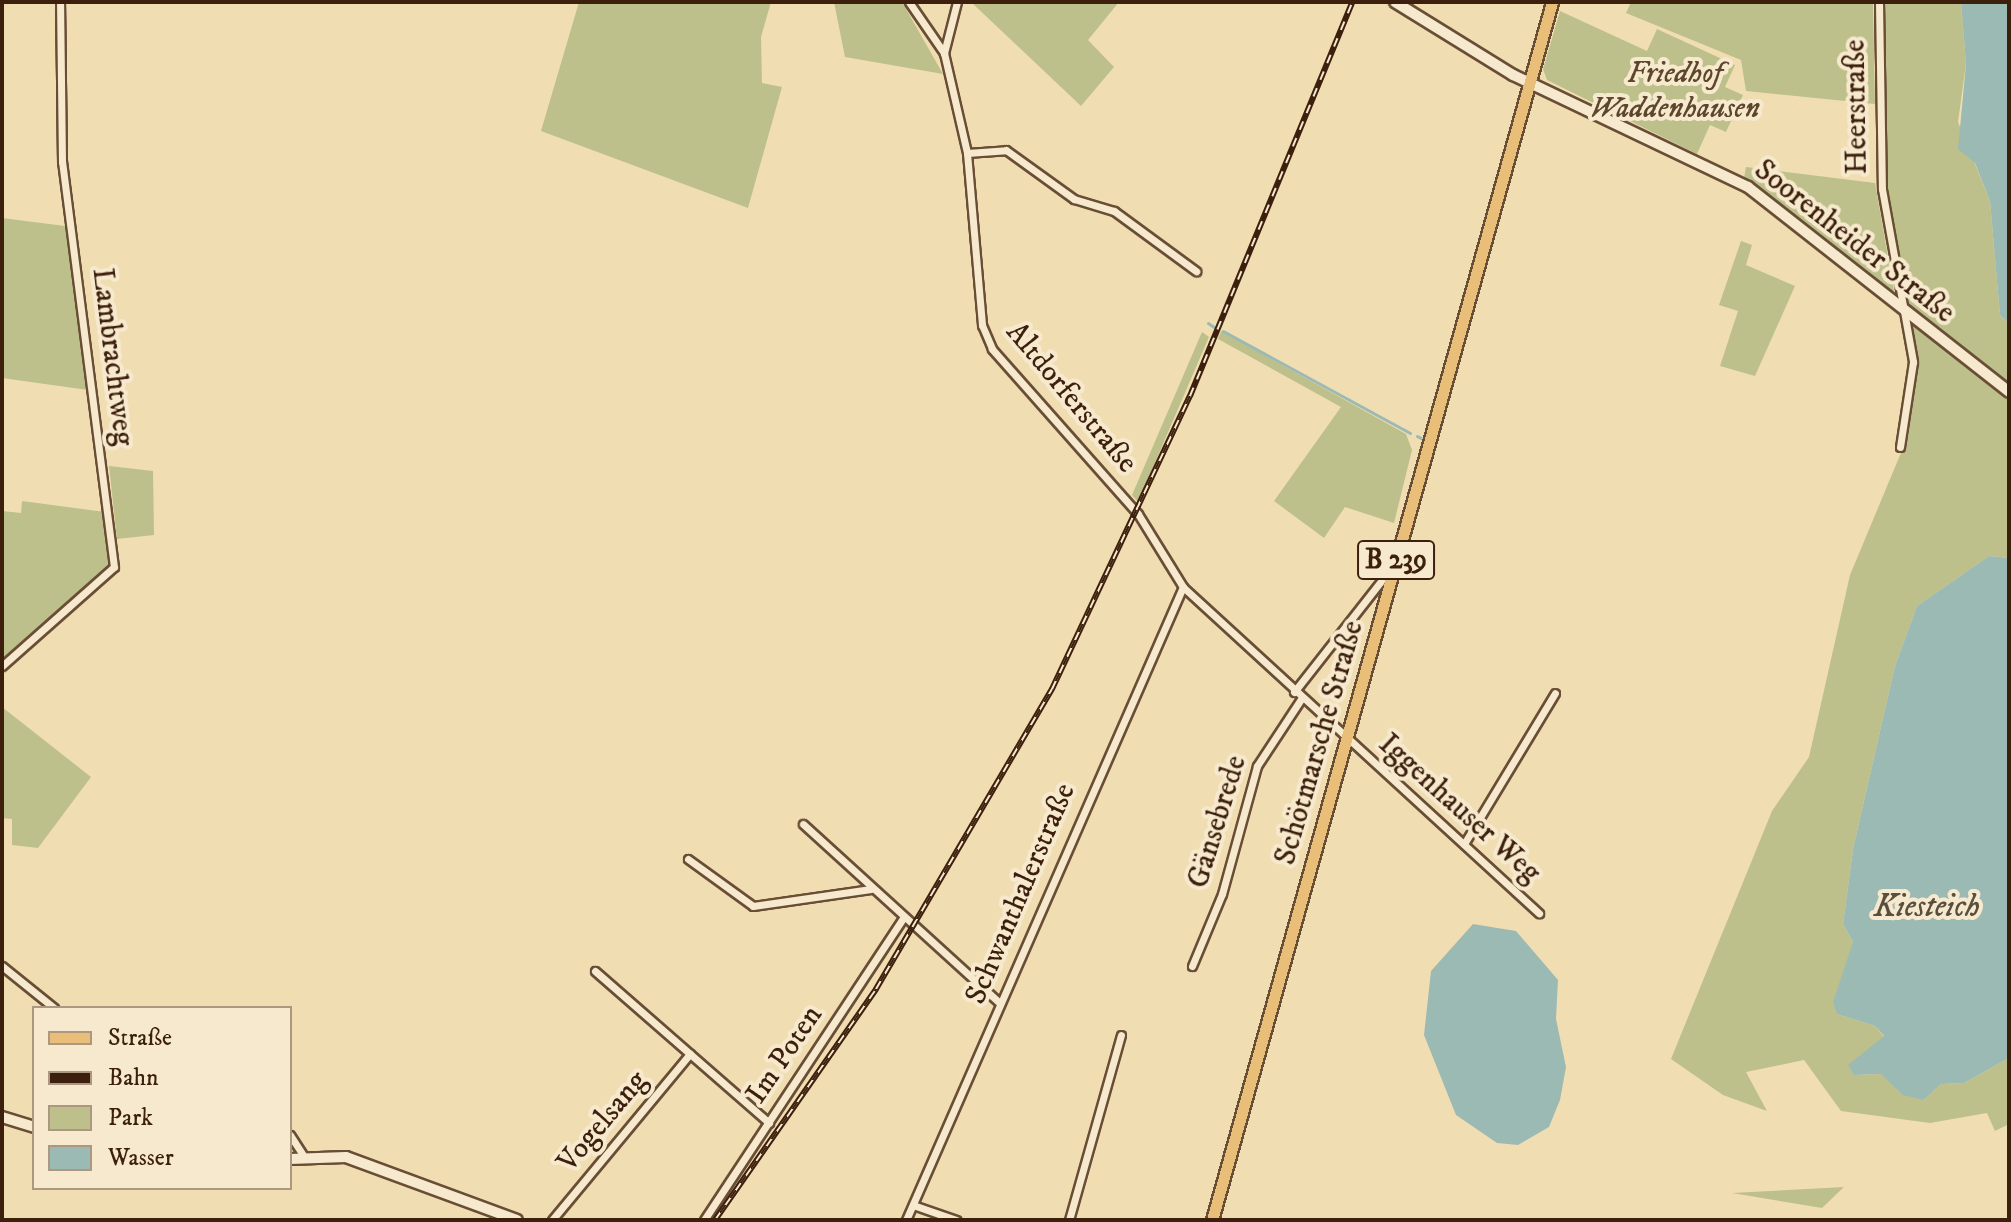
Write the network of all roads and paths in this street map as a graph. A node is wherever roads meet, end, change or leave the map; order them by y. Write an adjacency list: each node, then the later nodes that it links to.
1 (60, 2): 16 (street, Lambrachtweg)
2 (909, 2): 7 (street)
3 (957, 2): 7 (street, Altdorferstraße)
4 (1395, 2): 8 (main road, Soorenheider Straße)
5 (1552, 2): 8 (main road, Schötmarsche Straße / B 239)
6 (1879, 2): 11 (street, Heerstraße)
7 (944, 53): 9 (street, Altdorferstraße)
8 (1529, 83): 11 (main road, Soorenheider Straße); 20 (main road, Schötmarsche Straße / B 239)
9 (967, 153): 10 (street); 15 (street, Altdorferstraße)
10 (1196, 271)
11 (1903, 309): 12 (main road, Soorenheider Straße); 13 (street, Heerstraße)
12 (2009, 392)
13 (1900, 447)
14 (1381, 581): 17 (street)
15 (1183, 587): 17 (street, Altdorferstraße); 30 (street, Schwanthalerstraße)
16 (2, 666)
17 (1294, 692): 19 (street, Altdorferstraße)
18 (1555, 693): 22 (street)
19 (1301, 699): 20 (street, Altdorferstraße); 28 (street, Gänsebrede)
20 (1346, 741): 22 (street, Iggenhauser Weg); 47 (main road, Schötmarsche Straße / B 239)
21 (803, 824): 24 (street)
22 (1464, 844): 25 (street, Iggenhauser Weg)
23 (688, 859): 24 (street)
24 (871, 889): 26 (street)
25 (1539, 913)
26 (903, 918): 30 (street); 35 (street, Im Poten)
27 (2, 966): 31 (street)
28 (1192, 966)
29 (595, 971): 33 (street)
30 (1000, 1003): 40 (street, Schwanthalerstraße)
31 (52, 1006)
32 (1121, 1035): 46 (street)
33 (690, 1054): 35 (street); 42 (street, Vogelsang)
34 (2, 1117): 36 (main road)
35 (769, 1123): 43 (street, Im Poten)
36 (32, 1126)
37 (292, 1138): 38 (street)
38 (303, 1155): 39 (main road); 41 (main road)
39 (292, 1158)
40 (913, 1205): 44 (street, Schwanthalerstraße); 45 (street)
41 (517, 1220)
42 (552, 1220)
43 (704, 1220)
44 (906, 1220)
45 (956, 1220)
46 (1069, 1220)
47 (1212, 1220)

